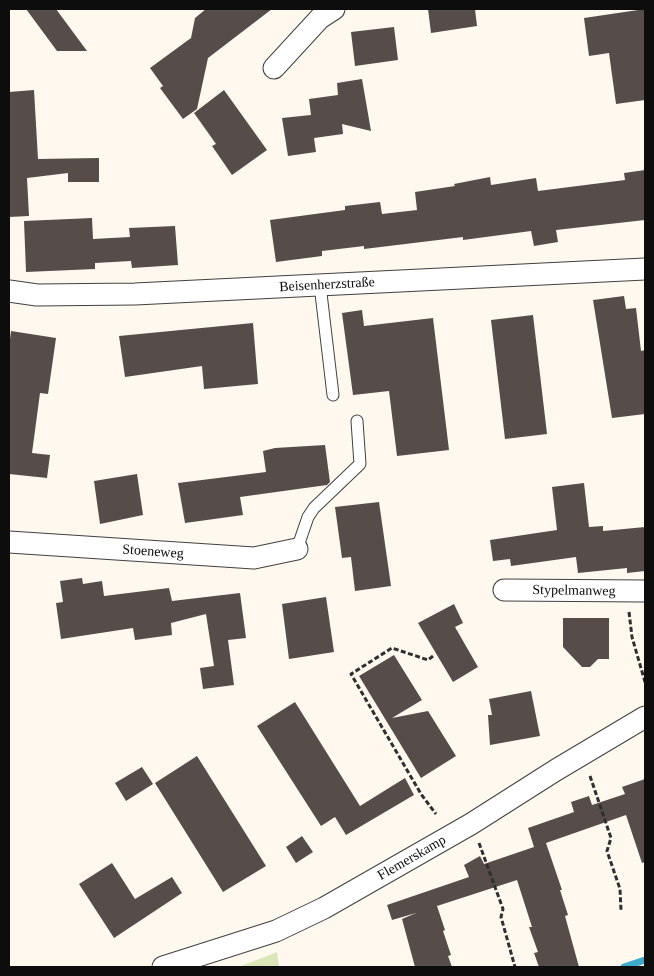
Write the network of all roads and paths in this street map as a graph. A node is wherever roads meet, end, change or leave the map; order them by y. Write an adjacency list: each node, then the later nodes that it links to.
1 (334, 9): 2 (street)
2 (274, 68)
3 (645, 269): 4 (street, Beisenherzstraße)
4 (320, 285): 5 (street, Beisenherzstraße); 6 (lane)
5 (9, 291)
6 (333, 395)
7 (357, 421): 9 (lane)
8 (9, 542): 9 (street, Stoeneweg)
9 (297, 550)
10 (504, 590): 11 (street, Stypelmanweg)
11 (636, 592): 13 (path)
12 (433, 656): 16 (path)
13 (645, 682)
14 (645, 717): 15 (street, Flemerskamp)
15 (582, 754): 17 (street, Flemerskamp); 18 (path)
16 (436, 814)
17 (471, 824): 19 (street, Flemerskamp); 20 (path)
18 (621, 910)
19 (163, 967)
20 (515, 967)

